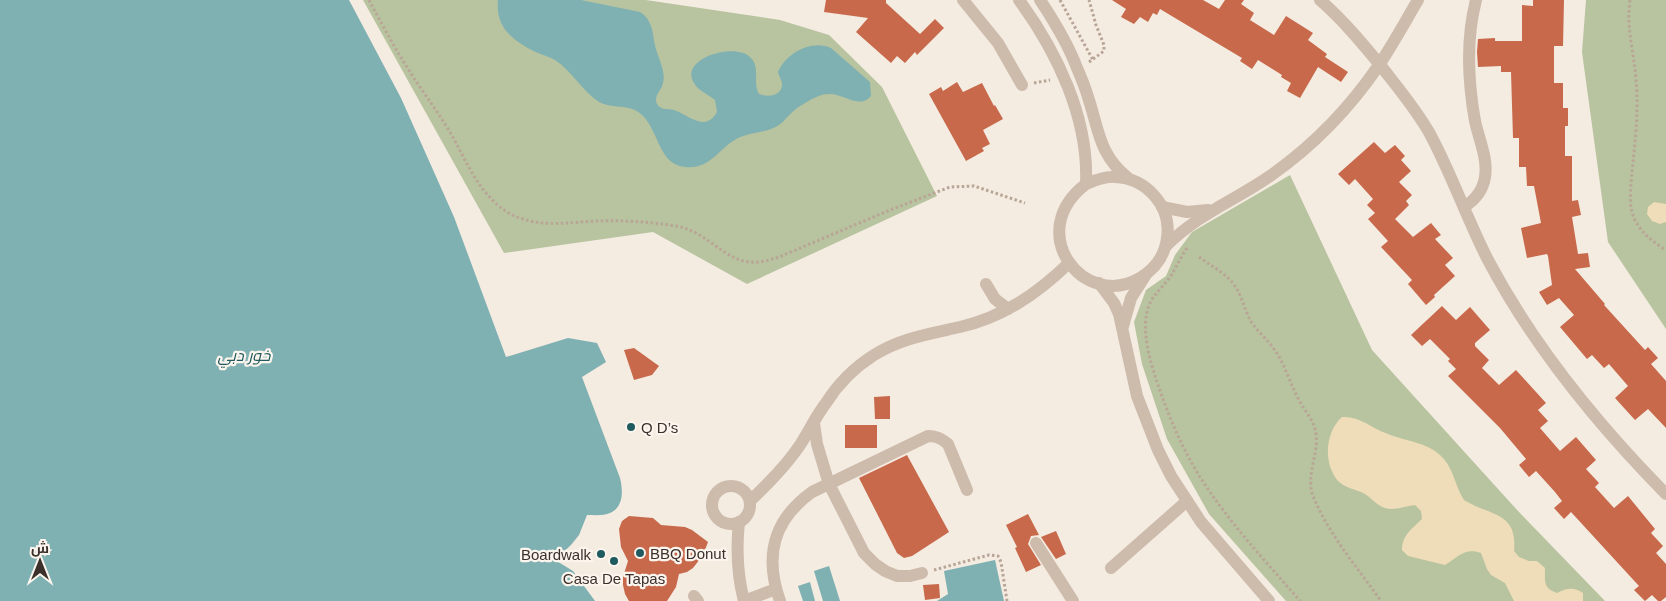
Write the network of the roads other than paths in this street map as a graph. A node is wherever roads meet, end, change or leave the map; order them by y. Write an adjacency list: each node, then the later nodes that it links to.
1 (963, 0): 8 (lane)
2 (1019, 0): 10 (lane)
3 (1040, 0): 9 (lane)
4 (1320, 0): 7 (lane)
5 (1418, 0): 7 (lane)
6 (1476, 0): 12 (lane)
7 (1379, 64): 12 (lane); 13 (lane)
8 (1022, 84)
9 (1128, 178): 10 (lane); 11 (lane)
10 (1086, 184): 15 (lane)
11 (1162, 207): 13 (lane); 14 (lane)
12 (1464, 207): 24 (lane)
13 (1213, 210): 14 (lane)
14 (1166, 246): 16 (lane)
15 (1069, 263): 18 (lane); 19 (lane)
16 (1146, 274): 18 (lane); 20 (lane)
17 (986, 284): 19 (lane)
18 (1099, 284): 20 (lane)
19 (1008, 309): 21 (lane)
20 (1123, 326): 26 (lane)
21 (814, 423): 22 (lane); 25 (lane)
22 (829, 484): 23 (lane); 30 (lane); 31 (lane)
23 (967, 490)
24 (1666, 494)
25 (750, 501): 27 (lane); 27 (lane)
26 (1187, 501): 29 (lane); 34 (lane)
27 (739, 522): 32 (lane)
28 (1036, 543): 33 (lane)
29 (1111, 568)
30 (922, 573)
31 (778, 595): 32 (lane)
32 (744, 601)
33 (1073, 601)
34 (1269, 601)

